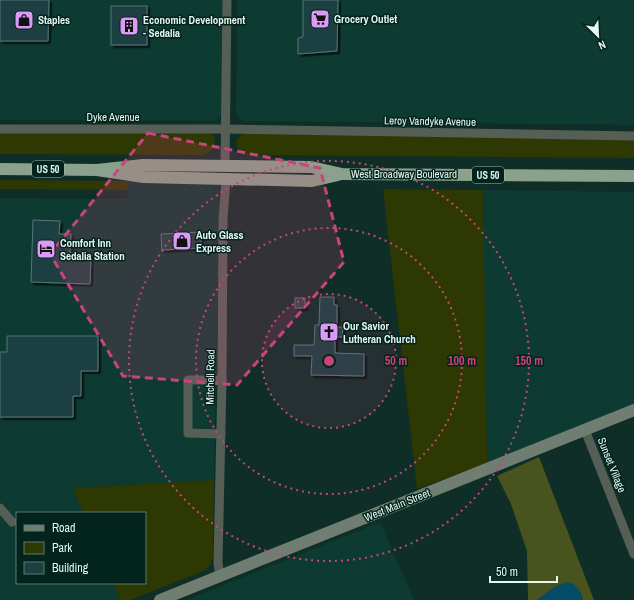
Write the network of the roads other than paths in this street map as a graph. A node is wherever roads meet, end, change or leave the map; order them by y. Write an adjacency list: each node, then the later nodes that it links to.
1 (228, 0): 3 (street)
2 (0, 129): 3 (street, Dyke Avenue)
3 (226, 129): 4 (street, Leroy Vandyke Avenue); 5 (street)
4 (634, 136)
5 (225, 166): 7 (highway, West Broadway Boulevard / US 50); 8 (highway, West Broadway Boulevard / US 50)
6 (0, 168): 7 (highway, West Broadway Boulevard / US 50)
7 (97, 170): 10 (highway, West Broadway Boulevard / US 50)
8 (342, 174): 9 (highway, West Broadway Boulevard / US 50); 10 (highway, West Broadway Boulevard / US 50)
9 (634, 176)
10 (226, 179): 11 (street, Mitchell Road)
11 (222, 380): 14 (street, Mitchell Road); 14 (street)
12 (634, 410): 13 (main road, West Main Street)
13 (585, 430): 17 (street, Sunset Village); 18 (main road, West Main Street)
14 (221, 434): 18 (street, Mitchell Road)
15 (0, 508): 16 (street)
16 (12, 522)
17 (634, 554)
18 (220, 576): 19 (main road, West Main Street)
19 (160, 600)

